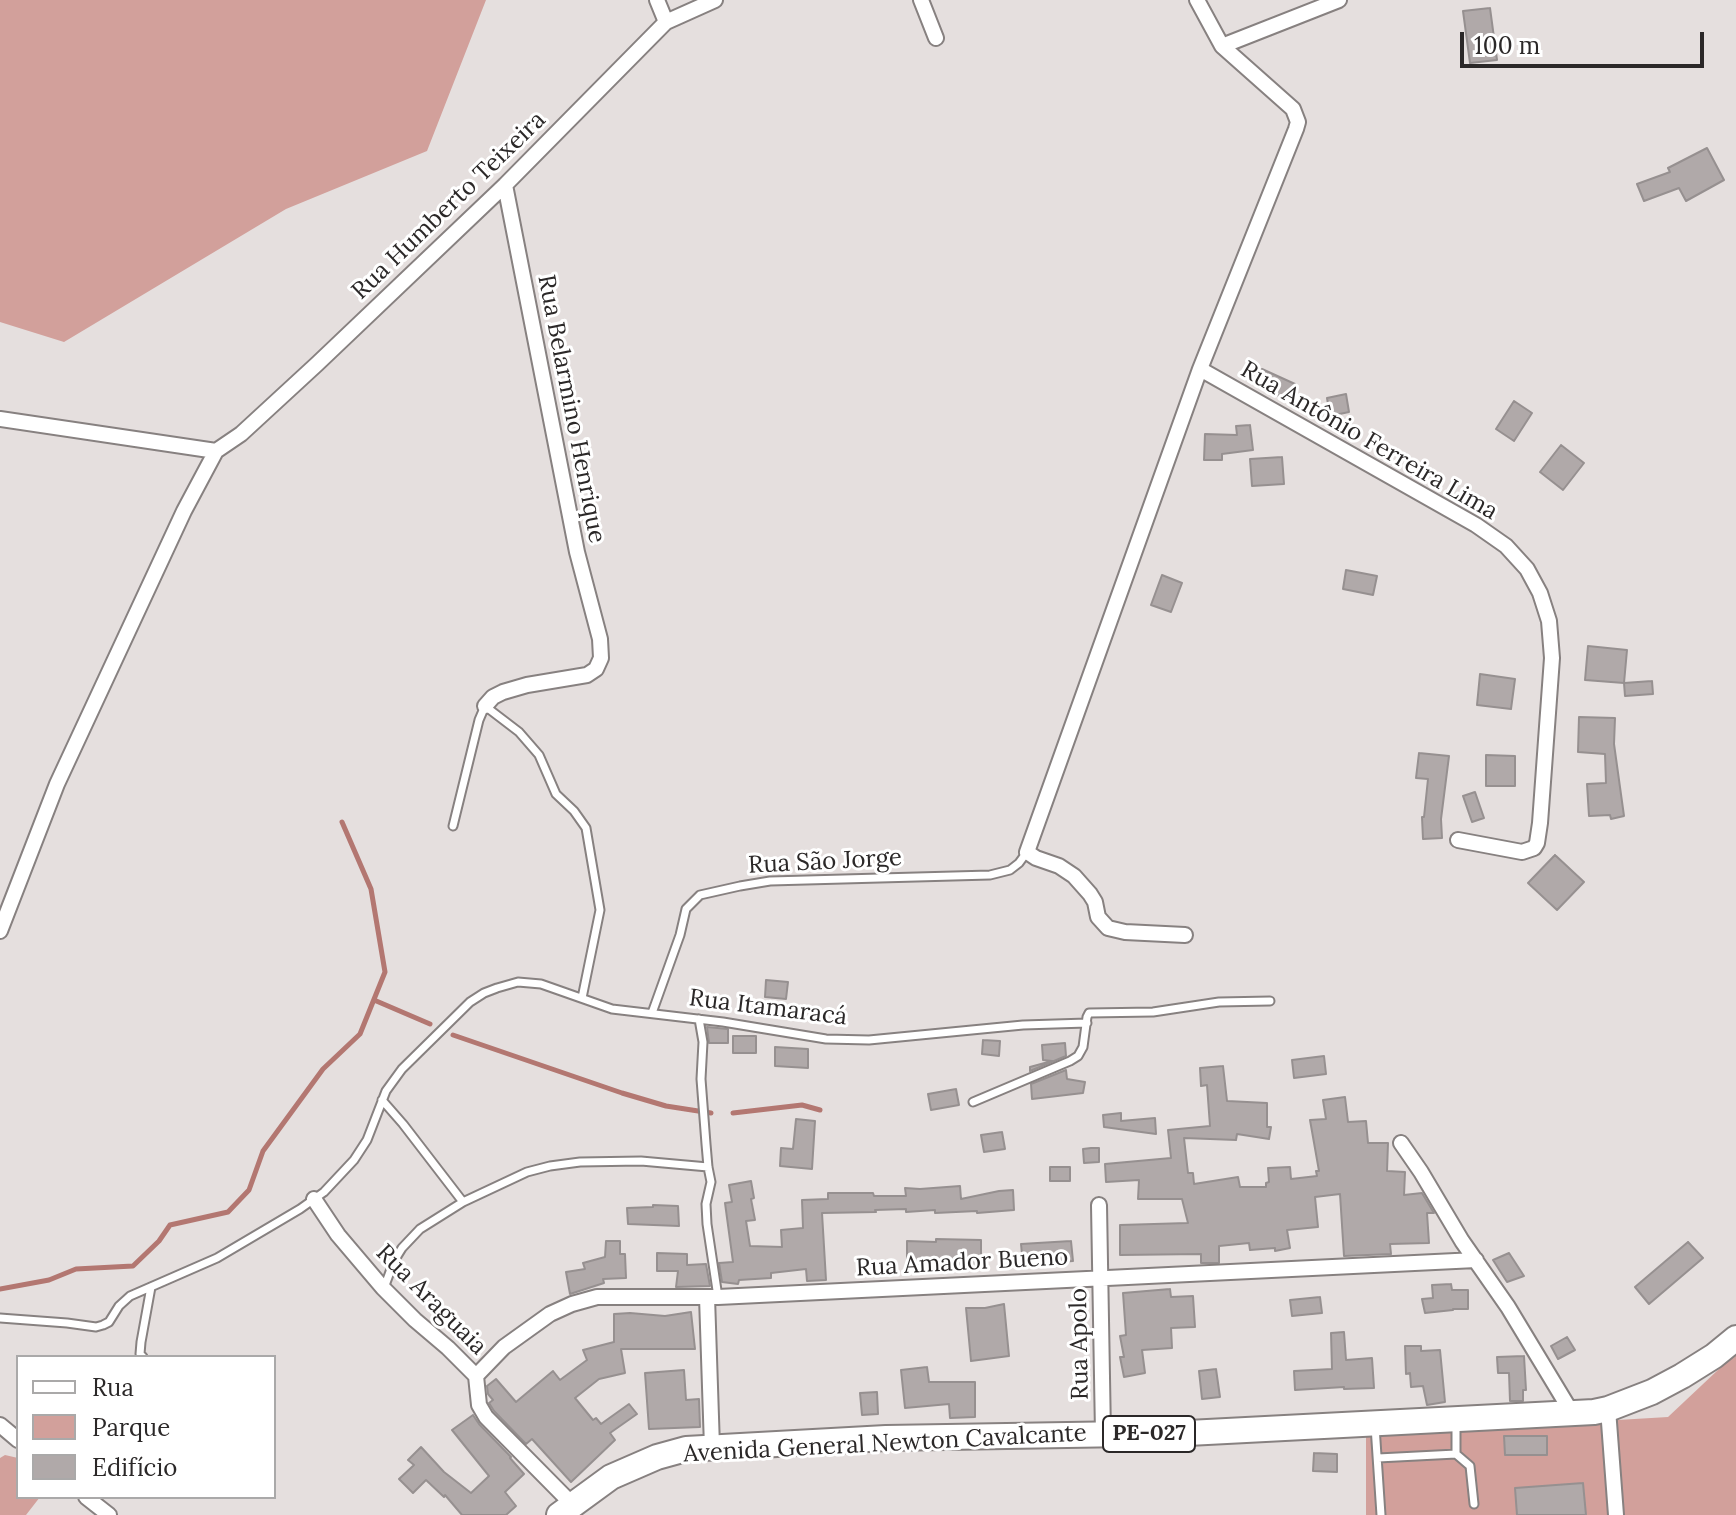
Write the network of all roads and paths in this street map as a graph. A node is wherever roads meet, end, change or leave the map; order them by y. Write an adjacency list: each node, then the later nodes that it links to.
1 (657, 0): 6 (street)
2 (715, 0): 6 (street, Rua Humberto Teixeira)
3 (921, 0): 7 (street)
4 (1197, 0): 8 (street)
5 (1339, 0): 8 (street)
6 (666, 22): 9 (street, Rua Humberto Teixeira)
7 (936, 38)
8 (1222, 46): 10 (street)
9 (505, 185): 12 (street, Rua Humberto Teixeira); 13 (street, Rua Belarmino Henrique)
10 (1200, 369): 15 (street, Rua Antônio Ferreira Lima); 16 (street)
11 (0, 419): 12 (street)
12 (216, 451): 17 (street, Rua Humberto Teixeira)
13 (485, 706): 14 (lane); 19 (lane)
14 (453, 826)
15 (1458, 840)
16 (1027, 852): 18 (street); 21 (lane, Rua São Jorge)
17 (0, 931)
18 (1185, 935)
19 (582, 998): 21 (lane, Rua Itamaracá); 24 (lane, Rua Itamaracá)
20 (1270, 1001): 23 (lane, Rua Itamaracá)
21 (652, 1013): 22 (lane, Rua Itamaracá)
22 (699, 1019): 23 (lane, Rua Itamaracá); 27 (lane)
23 (1087, 1020): 25 (lane)
24 (382, 1100): 28 (lane); 29 (lane)
25 (973, 1102)
26 (1401, 1143): 31 (street)
27 (708, 1167): 29 (lane); 35 (lane)
28 (314, 1199): 33 (lane); 34 (street, Rua Araguaia)
29 (463, 1202): 34 (lane)
30 (1099, 1205): 32 (street, Rua Apolo)
31 (1476, 1260): 32 (street, Rua Amador Bueno); 41 (street)
32 (1101, 1278): 35 (street, Rua Amador Bueno); 45 (street, Rua Apolo)
33 (151, 1287): 36 (lane); 38 (lane)
34 (383, 1288): 39 (street, Rua Araguaia)
35 (712, 1297): 39 (street, Rua Amador Bueno); 47 (street)
36 (0, 1318)
37 (1736, 1338): 40 (main road, Avenida General Newton Cavalcante / PE-027)
38 (141, 1355)
39 (476, 1376): 52 (street, Rua Araguaia)
40 (1608, 1409): 41 (main road, Avenida General Newton Cavalcante / PE-027); 55 (street)
41 (1572, 1413): 42 (main road, Avenida General Newton Cavalcante / PE-027)
42 (1456, 1420): 43 (main road, Avenida General Newton Cavalcante / PE-027); 48 (lane)
43 (1375, 1424): 45 (main road, Avenida General Newton Cavalcante / PE-027); 49 (lane)
44 (0, 1425): 46 (street)
45 (1103, 1434): 47 (main road, Avenida General Newton Cavalcante / PE-027)
46 (16, 1438)
47 (712, 1447): 52 (main road, Avenida General Newton Cavalcante / PE-027)
48 (1456, 1454): 49 (lane); 51 (lane)
49 (1378, 1458): 54 (lane)
50 (89, 1499): 53 (street)
51 (1474, 1504)
52 (566, 1510)
53 (109, 1515)
54 (1381, 1515)
55 (1616, 1515)

